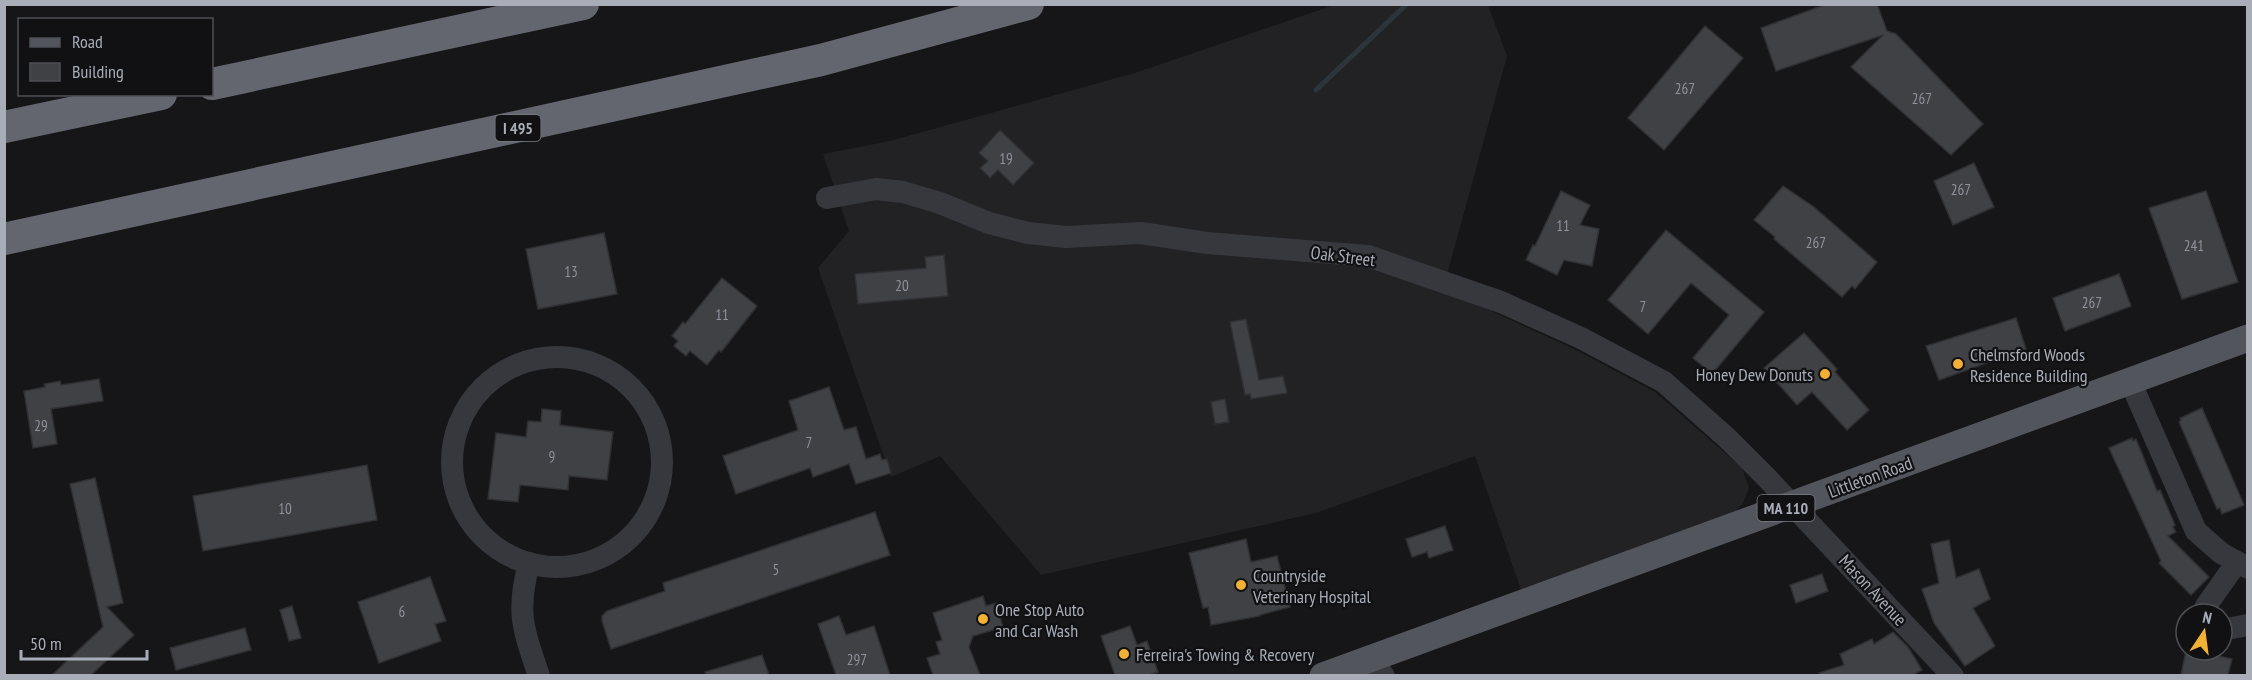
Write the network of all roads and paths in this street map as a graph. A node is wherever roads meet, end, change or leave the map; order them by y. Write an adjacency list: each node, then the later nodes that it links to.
1 (583, 4): 3 (highway)
2 (1028, 4): 7 (highway, I 495)
3 (213, 84)
4 (151, 96): 5 (highway)
5 (4, 127)
6 (827, 198): 10 (street, Oak Street)
7 (4, 238)
8 (2247, 338): 9 (main road, Littleton Road / MA 110)
9 (2130, 381): 10 (main road, Littleton Road / MA 110); 12 (street)
10 (1794, 505): 14 (main road, Littleton Road / MA 110); 17 (street, Mason Avenue)
11 (529, 563): 11 (street); 15 (street)
12 (2242, 565): 13 (street)
13 (2210, 602)
14 (1376, 667): 16 (main road, Littleton Road / MA 110)
15 (539, 675)
16 (1323, 675)
17 (1952, 675)

